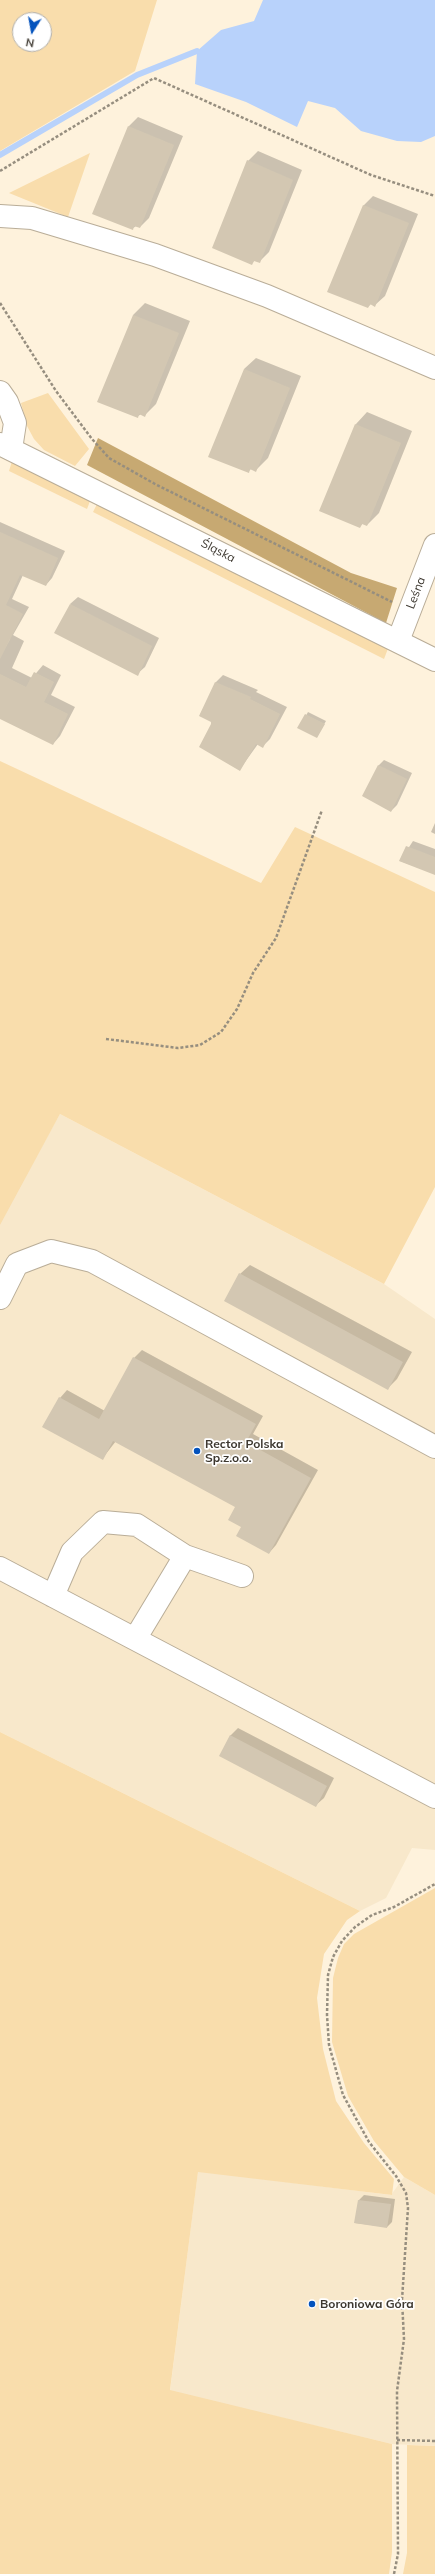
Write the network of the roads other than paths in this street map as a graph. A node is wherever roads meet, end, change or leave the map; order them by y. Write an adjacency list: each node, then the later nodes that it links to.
1 (0, 216): 2 (main road)
2 (435, 368)
3 (0, 392): 4 (main road)
4 (5, 447): 6 (main road, Śląska)
5 (435, 545): 6 (main road, Leśna)
6 (398, 641): 7 (main road, Śląska)
7 (435, 660)
8 (0, 1298): 9 (main road)
9 (435, 1447)
10 (185, 1556): 12 (main road); 13 (main road); 14 (main road)
11 (0, 1568): 13 (main road)
12 (242, 1576)
13 (53, 1596): 14 (main road)
14 (135, 1639): 15 (main road)
15 (435, 1797)

